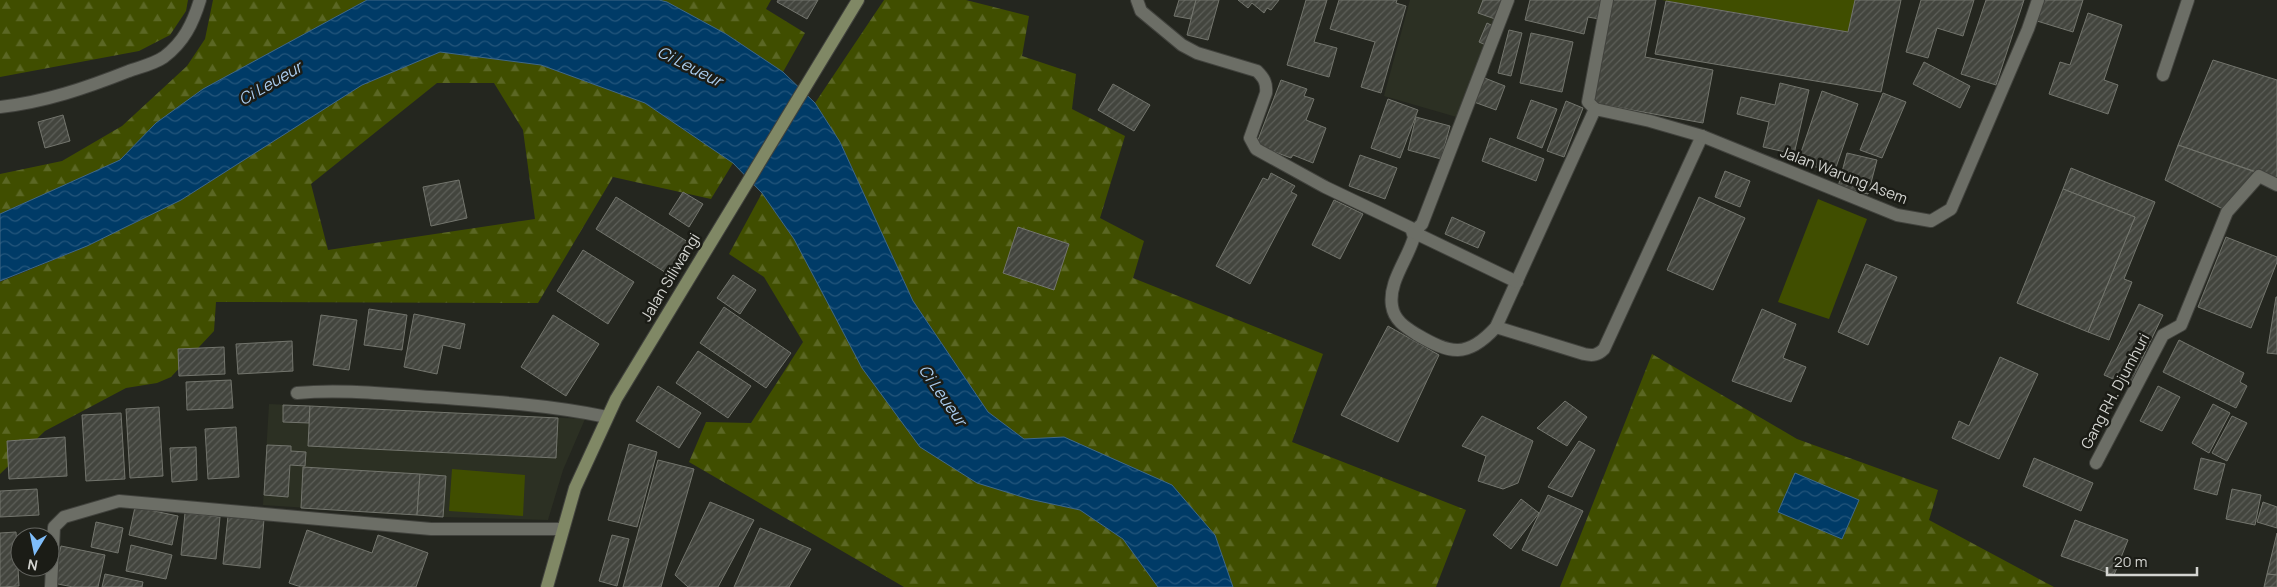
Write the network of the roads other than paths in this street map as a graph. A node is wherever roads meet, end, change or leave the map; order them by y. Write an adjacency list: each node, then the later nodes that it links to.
1 (200, 0): 9 (street)
2 (858, 0): 17 (main road, Jalan Siliwangi)
3 (1137, 0): 13 (street)
4 (1508, 0): 13 (street)
5 (1607, 0): 10 (street)
6 (2038, 0): 11 (street, Jalan Warung Asem)
7 (2188, 0): 8 (street)
8 (2163, 75)
9 (0, 107)
10 (1595, 109): 11 (street, Jalan Warung Asem); 14 (street)
11 (1702, 136): 15 (street)
12 (2277, 185): 18 (street, Gang RH. Djumhuri)
13 (1413, 232): 14 (street); 15 (street)
14 (1516, 282): 15 (street)
15 (1496, 327)
16 (297, 393): 17 (street)
17 (607, 417): 19 (main road, Jalan Siliwangi)
18 (2096, 463)
19 (563, 529): 20 (street); 21 (main road, Jalan Siliwangi)
20 (51, 587)
21 (547, 587)

